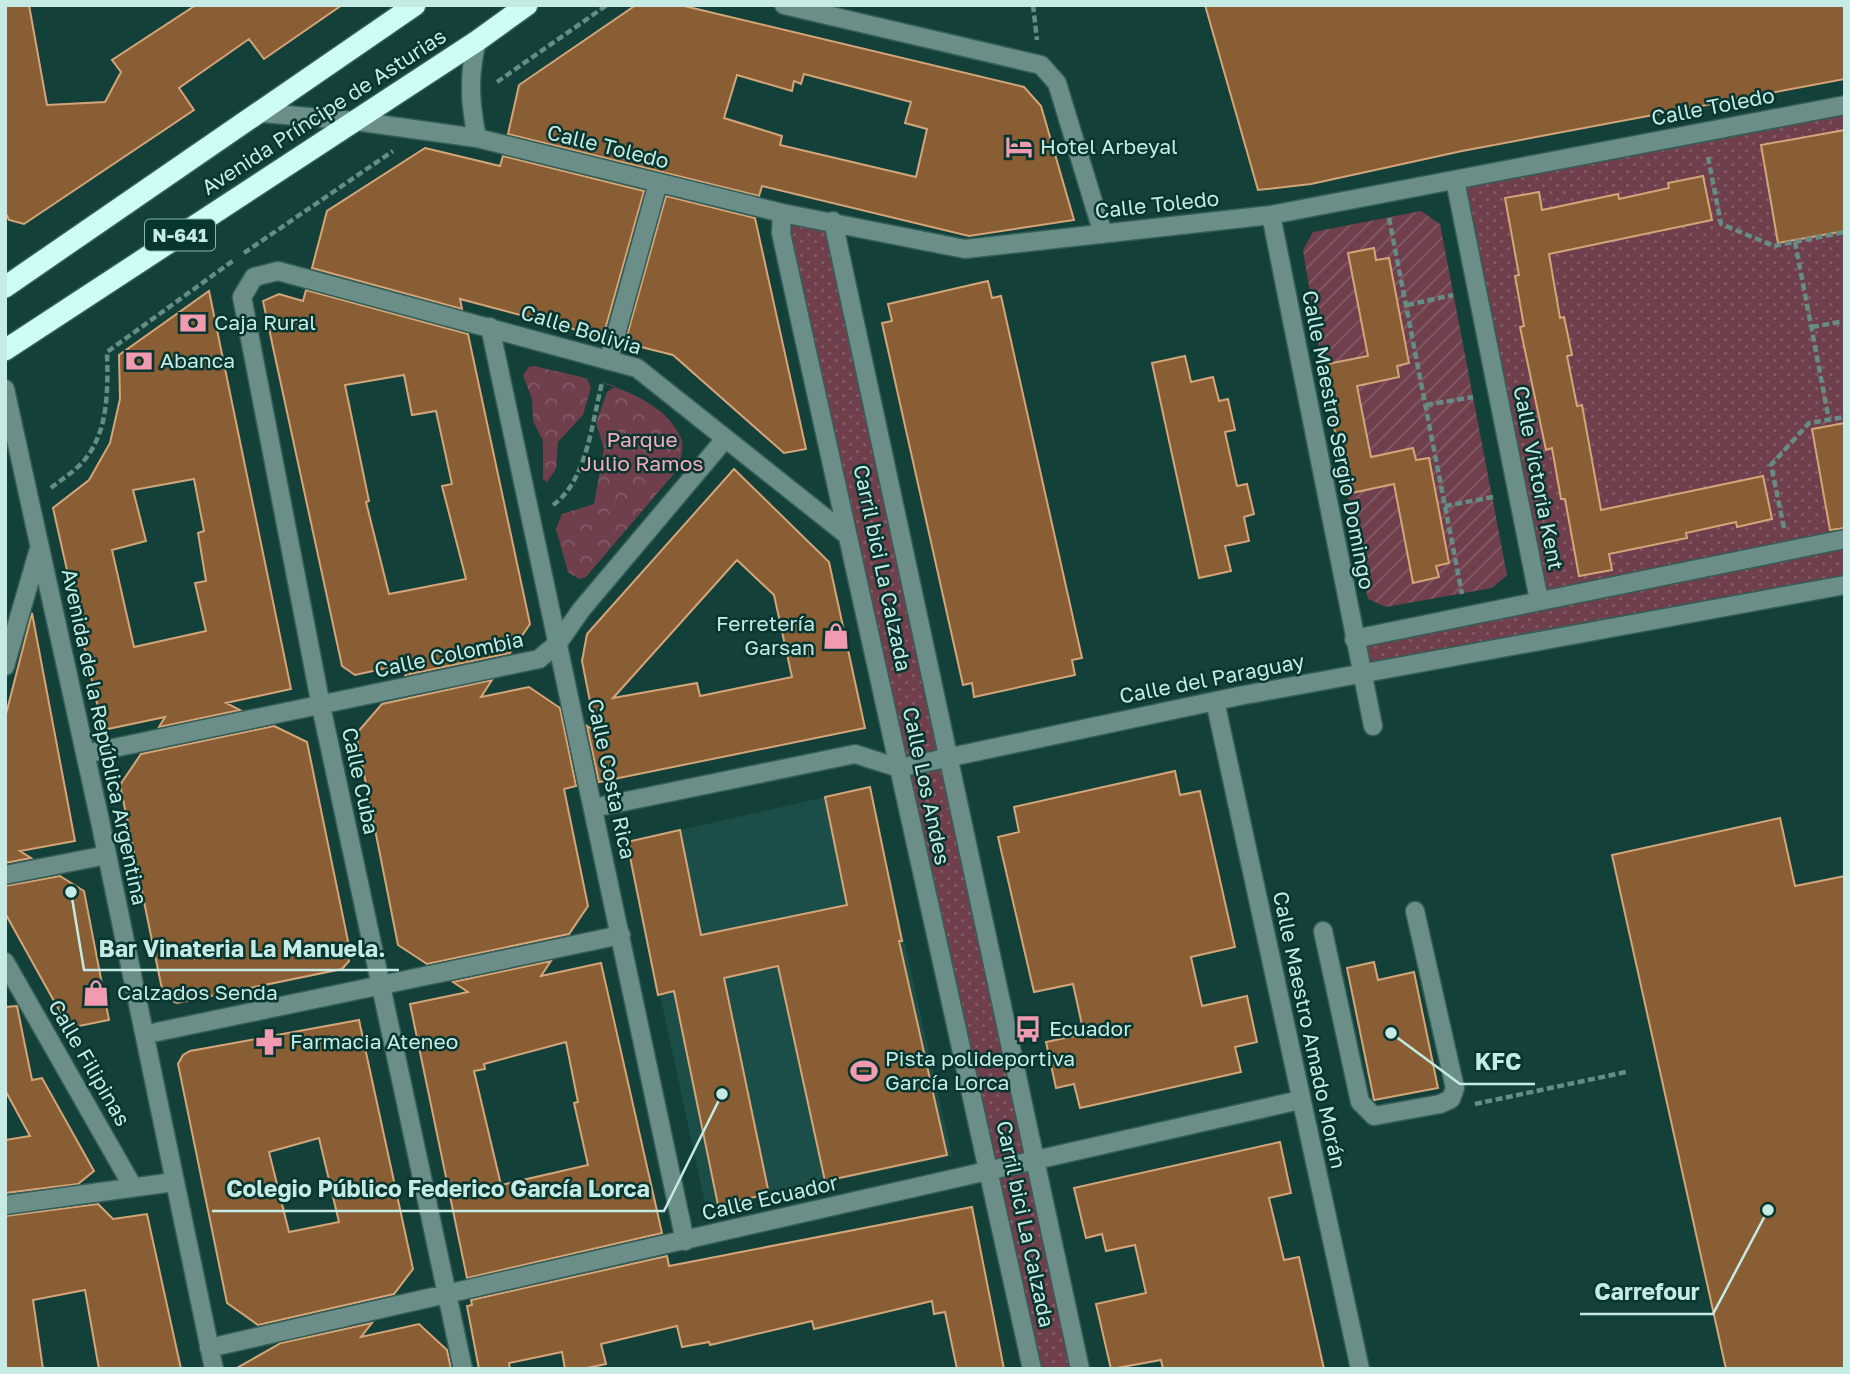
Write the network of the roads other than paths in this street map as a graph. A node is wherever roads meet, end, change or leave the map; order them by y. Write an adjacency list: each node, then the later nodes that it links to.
1 (415, 5): 6 (highway, Avenida Príncipe de Asturias / N-641)
2 (527, 5): 4 (highway, Avenida Príncipe de Asturias / N-641)
3 (784, 5): 14 (street)
4 (477, 41): 7 (highway, Avenida Príncipe de Asturias / N-641); 8 (street)
5 (1845, 105): 9 (street, Calle Toledo)
6 (262, 113): 7 (street, Calle Toledo); 16 (highway, Avenida Príncipe de Asturias / N-641)
7 (355, 121): 8 (street, Calle Toledo); 18 (highway, Avenida Príncipe de Asturias / N-641)
8 (477, 138): 10 (street, Calle Toledo)
9 (1455, 180): 12 (street, Calle Toledo); 28 (street, Calle Victoria Kent)
10 (657, 183): 11 (street, Calle Toledo); 19 (street)
11 (782, 213): 13 (street, Calle Toledo); 24 (street, Calle Los Andes)
12 (1271, 215): 14 (street, Calle Toledo); 29 (street, Calle Maestro Sergio Domingo)
13 (833, 221): 14 (street, Calle Toledo); 37 (street, Calle Los Andes)
14 (1103, 234)
15 (254, 277): 17 (street, Calle Bolivia); 34 (street, Calle Cuba)
16 (5, 287)
17 (490, 327): 19 (street, Calle Bolivia); 30 (street, Calle Costa Rica)
18 (5, 350)
19 (609, 359): 21 (street, Calle Bolivia)
20 (5, 389): 23 (street, Avenida de la República Argentina)
21 (725, 439): 24 (street, Calle Bolivia); 30 (street, Calle Colombia)
22 (5, 458): 23 (street, Avenida de la República Argentina)
23 (26, 485): 26 (street, Avenida de la República Argentina)
24 (847, 535): 38 (street, Calle Los Andes)
25 (1845, 539): 28 (street)
26 (39, 548): 31 (street); 36 (street, Avenida de la República Argentina)
27 (1845, 585): 32 (street, Calle del Paraguay)
28 (1539, 600): 29 (street, Calle Victoria Kent)
29 (1354, 639): 32 (street, Calle Maestro Sergio Domingo)
30 (558, 643): 34 (street, Calle Colombia); 39 (street, Calle Costa Rica)
31 (5, 666)
32 (1362, 673): 33 (street, Calle del Paraguay); 35 (street, Calle Maestro Sergio Domingo)
33 (1215, 701): 37 (street, Calle del Paraguay); 48 (street, Calle Maestro Amado Morán)
34 (321, 706): 36 (street, Calle Colombia); 46 (street, Calle Cuba)
35 (1373, 726)
36 (85, 754): 40 (street, Avenida de la República Argentina)
37 (947, 757): 38 (street, Calle del Paraguay); 49 (street, Calle Los Andes)
38 (899, 768): 39 (street); 50 (street, Calle Los Andes)
39 (593, 808): 44 (street, Calle Costa Rica)
40 (107, 855): 41 (street); 51 (street, Avenida de la República Argentina)
41 (5, 875)
42 (1415, 911): 43 (street)
43 (1323, 931)
44 (621, 935): 46 (street); 54 (street, Calle Costa Rica)
45 (5, 962): 52 (street, Calle Filipinas)
46 (381, 985): 47 (street); 55 (street, Calle Cuba)
47 (157, 1032)
48 (1300, 1100): 49 (street, Calle Ecuador); 61 (street, Calle Maestro Amado Morán)
49 (1034, 1161): 50 (street, Calle Ecuador); 60 (street, Calle Los Andes)
50 (988, 1172): 54 (street, Calle Ecuador); 59 (street, Calle Los Andes)
51 (174, 1182): 52 (street); 56 (street, Avenida de la República Argentina)
52 (134, 1187): 53 (street)
53 (5, 1205)
54 (685, 1241): 55 (street, Calle Ecuador)
55 (448, 1295): 56 (street, Calle Ecuador); 58 (street, Calle Cuba)
56 (209, 1348): 57 (street, Avenida de la República Argentina)
57 (214, 1369)
58 (463, 1369)
59 (1032, 1369)
60 (1080, 1369)
61 (1360, 1369)

